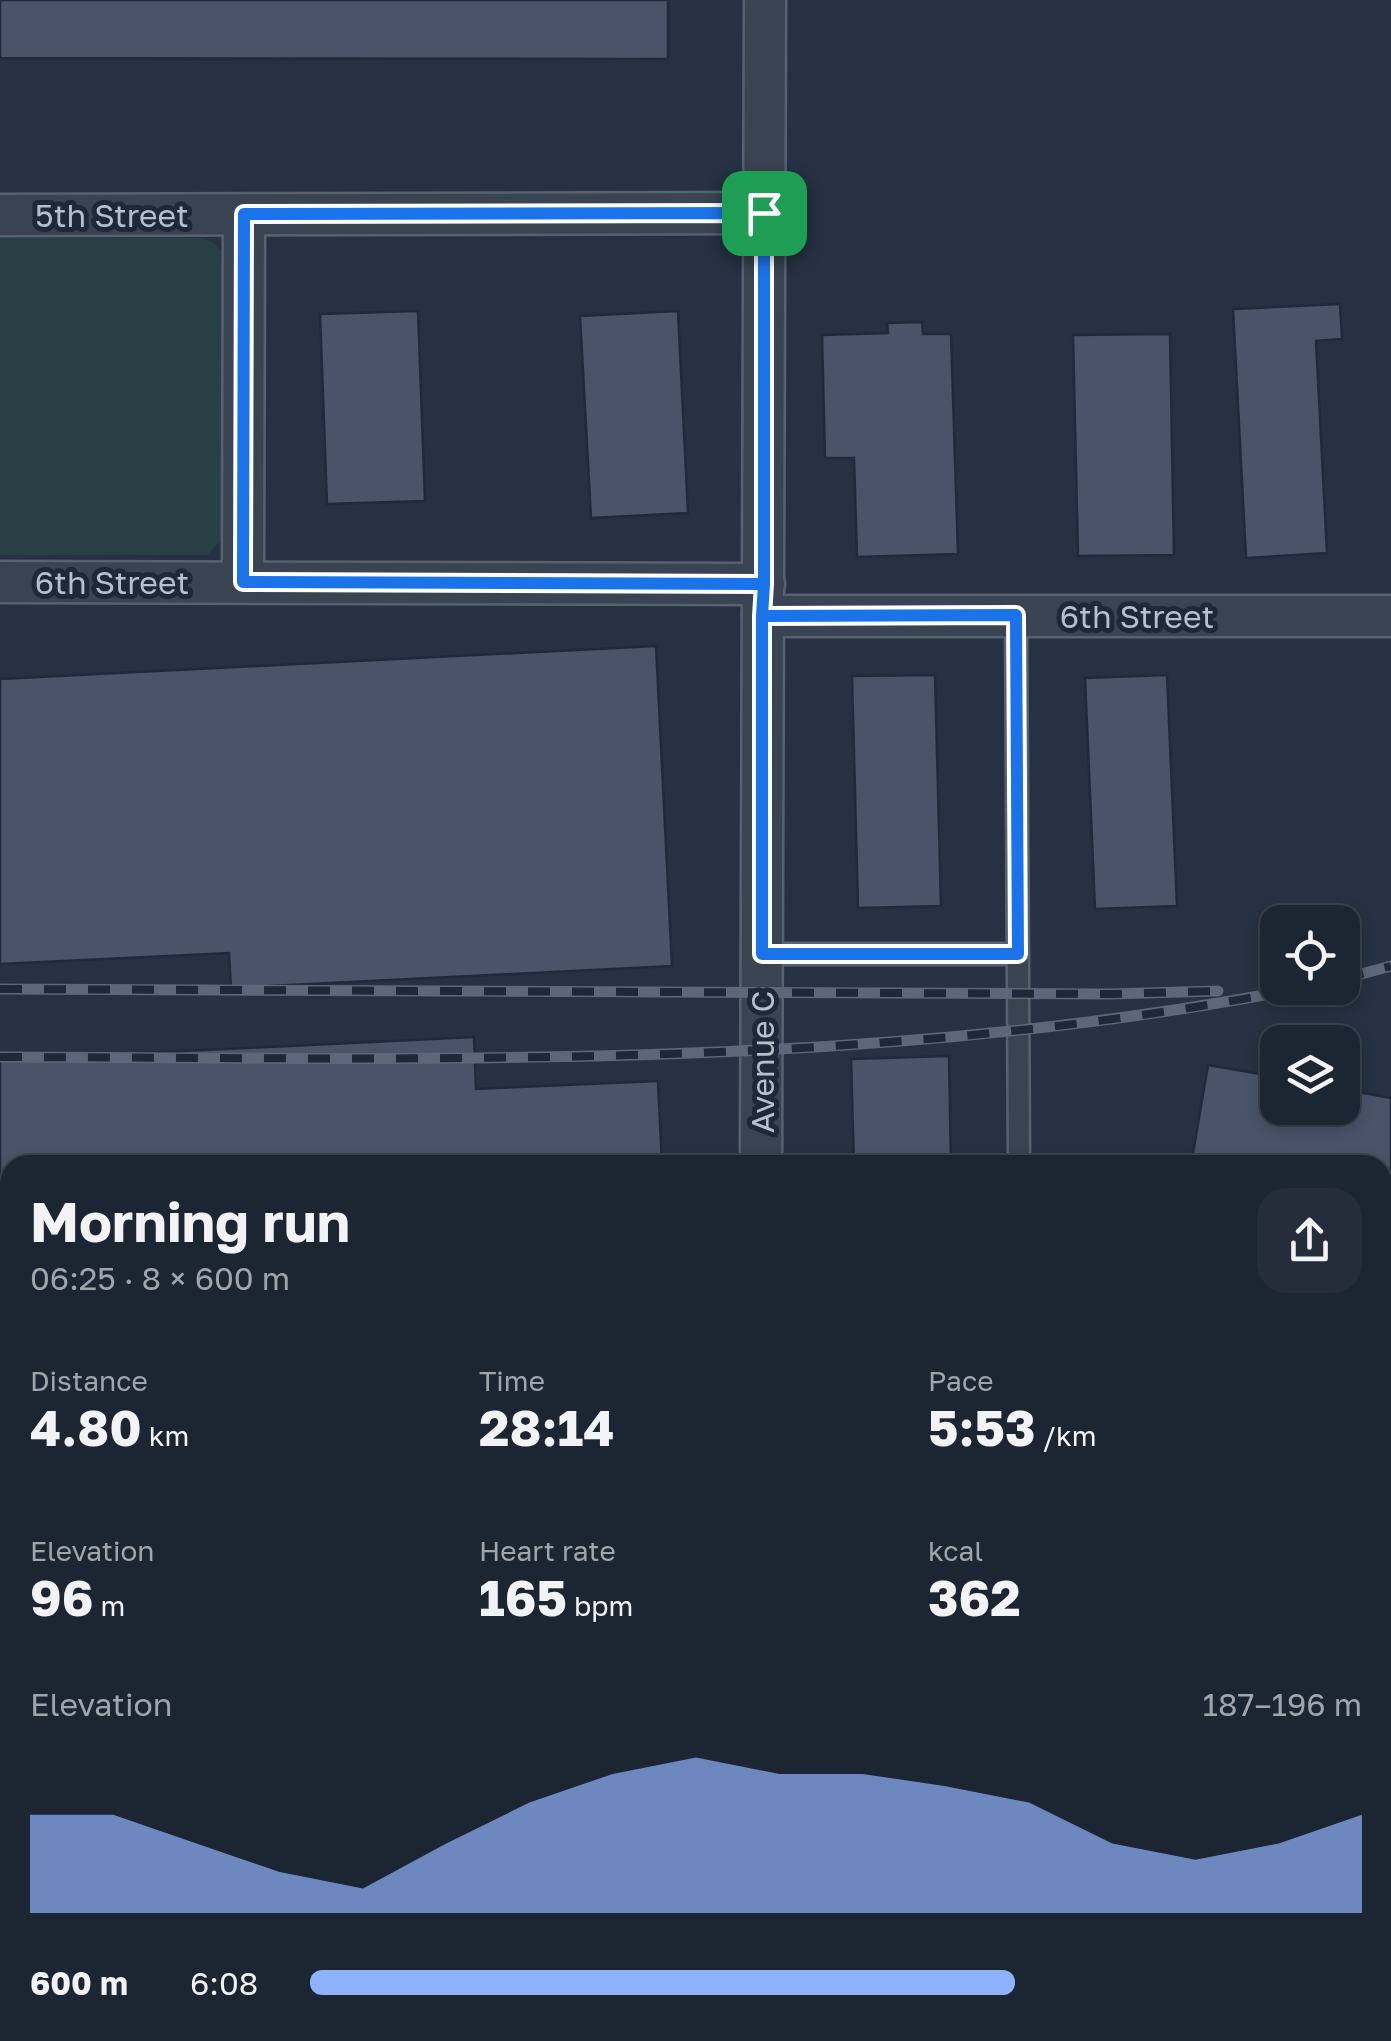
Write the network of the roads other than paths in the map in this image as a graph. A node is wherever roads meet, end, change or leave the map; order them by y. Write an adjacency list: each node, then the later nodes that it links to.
1 (765, 0): 2 (street, Avenue C)
2 (764, 213): 3 (street, 5th Street); 7 (street, Avenue C)
3 (244, 214): 4 (street, 5th Street); 6 (street)
4 (0, 215)
5 (0, 582): 6 (street, 6th Street)
6 (243, 582): 7 (street, 6th Street)
7 (763, 600): 8 (street, 6th Street); 10 (street, Avenue C)
8 (1016, 615): 9 (street, 6th Street); 11 (lane)
9 (1391, 616)
10 (762, 954): 11 (lane); 12 (street, Avenue C)
11 (1018, 954): 13 (lane)
12 (761, 1155)
13 (1020, 1155)

